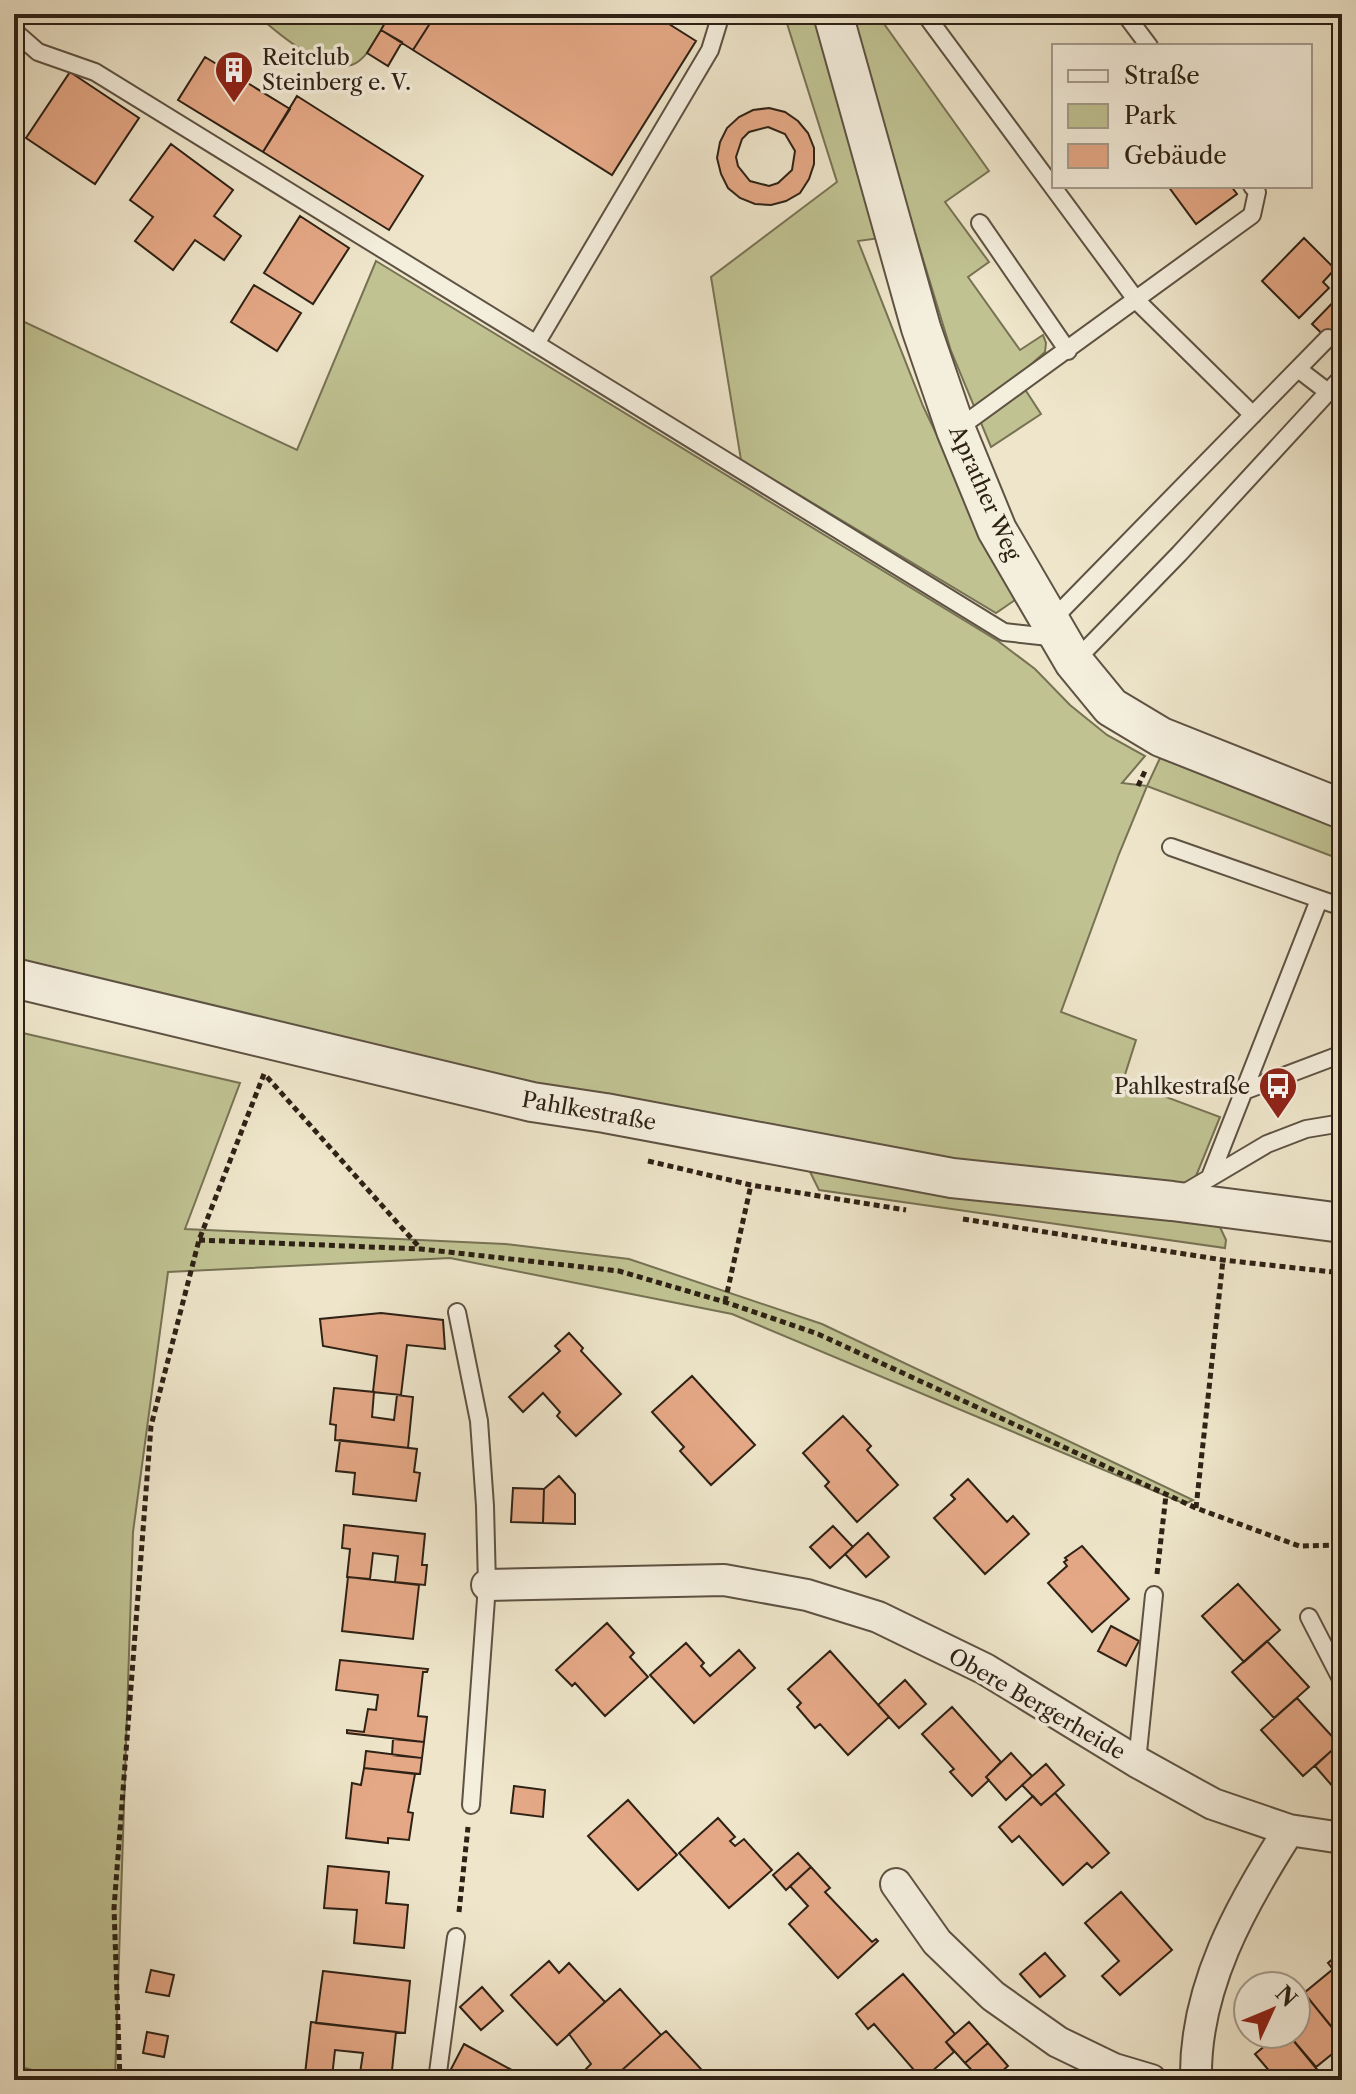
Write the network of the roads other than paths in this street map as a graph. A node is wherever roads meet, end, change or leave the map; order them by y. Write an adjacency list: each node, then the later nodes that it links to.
1 (714, 14): 13 (lane)
2 (833, 14): 19 (street, Aprather Weg)
3 (925, 14): 7 (lane)
4 (1125, 14): 6 (lane)
5 (14, 31): 13 (lane)
6 (1148, 44)
7 (1052, 186)
8 (1054, 188): 11 (lane)
9 (1254, 188): 11 (lane)
10 (980, 223): 14 (lane)
11 (1137, 301): 14 (lane); 18 (lane)
12 (1328, 338): 15 (lane)
13 (536, 344): 20 (lane)
14 (1068, 351): 19 (lane)
15 (1298, 369): 17 (lane); 18 (lane)
16 (1342, 377): 17 (lane)
17 (1328, 392): 20 (lane)
18 (1253, 415): 20 (lane)
19 (956, 430): 20 (street, Aprather Weg)
20 (1061, 641): 21 (street, Aprather Weg)
21 (1342, 809)
22 (1171, 847): 23 (lane)
23 (1319, 900): 24 (lane); 27 (lane)
24 (1342, 907)
25 (14, 978): 30 (street, Pahlkestraße)
26 (1342, 1054): 27 (lane)
27 (1244, 1091): 29 (lane)
28 (1342, 1123): 29 (lane)
29 (1210, 1177): 30 (lane)
30 (1172, 1201): 31 (street, Pahlkestraße)
31 (1342, 1223)
32 (457, 1312): 33 (lane)
33 (487, 1585): 37 (street, Obere Bergerheide); 38 (lane)
34 (1154, 1595): 37 (lane)
35 (1309, 1617): 36 (lane)
36 (1342, 1681)
37 (1137, 1762): 39 (street, Obere Bergerheide)
38 (471, 1805)
39 (1289, 1830): 40 (street, Obere Bergerheide); 45 (street)
40 (1342, 1838)
41 (896, 1884): 44 (street)
42 (456, 1937): 43 (lane)
43 (437, 2080)
44 (1151, 2080)
45 (1196, 2080)

